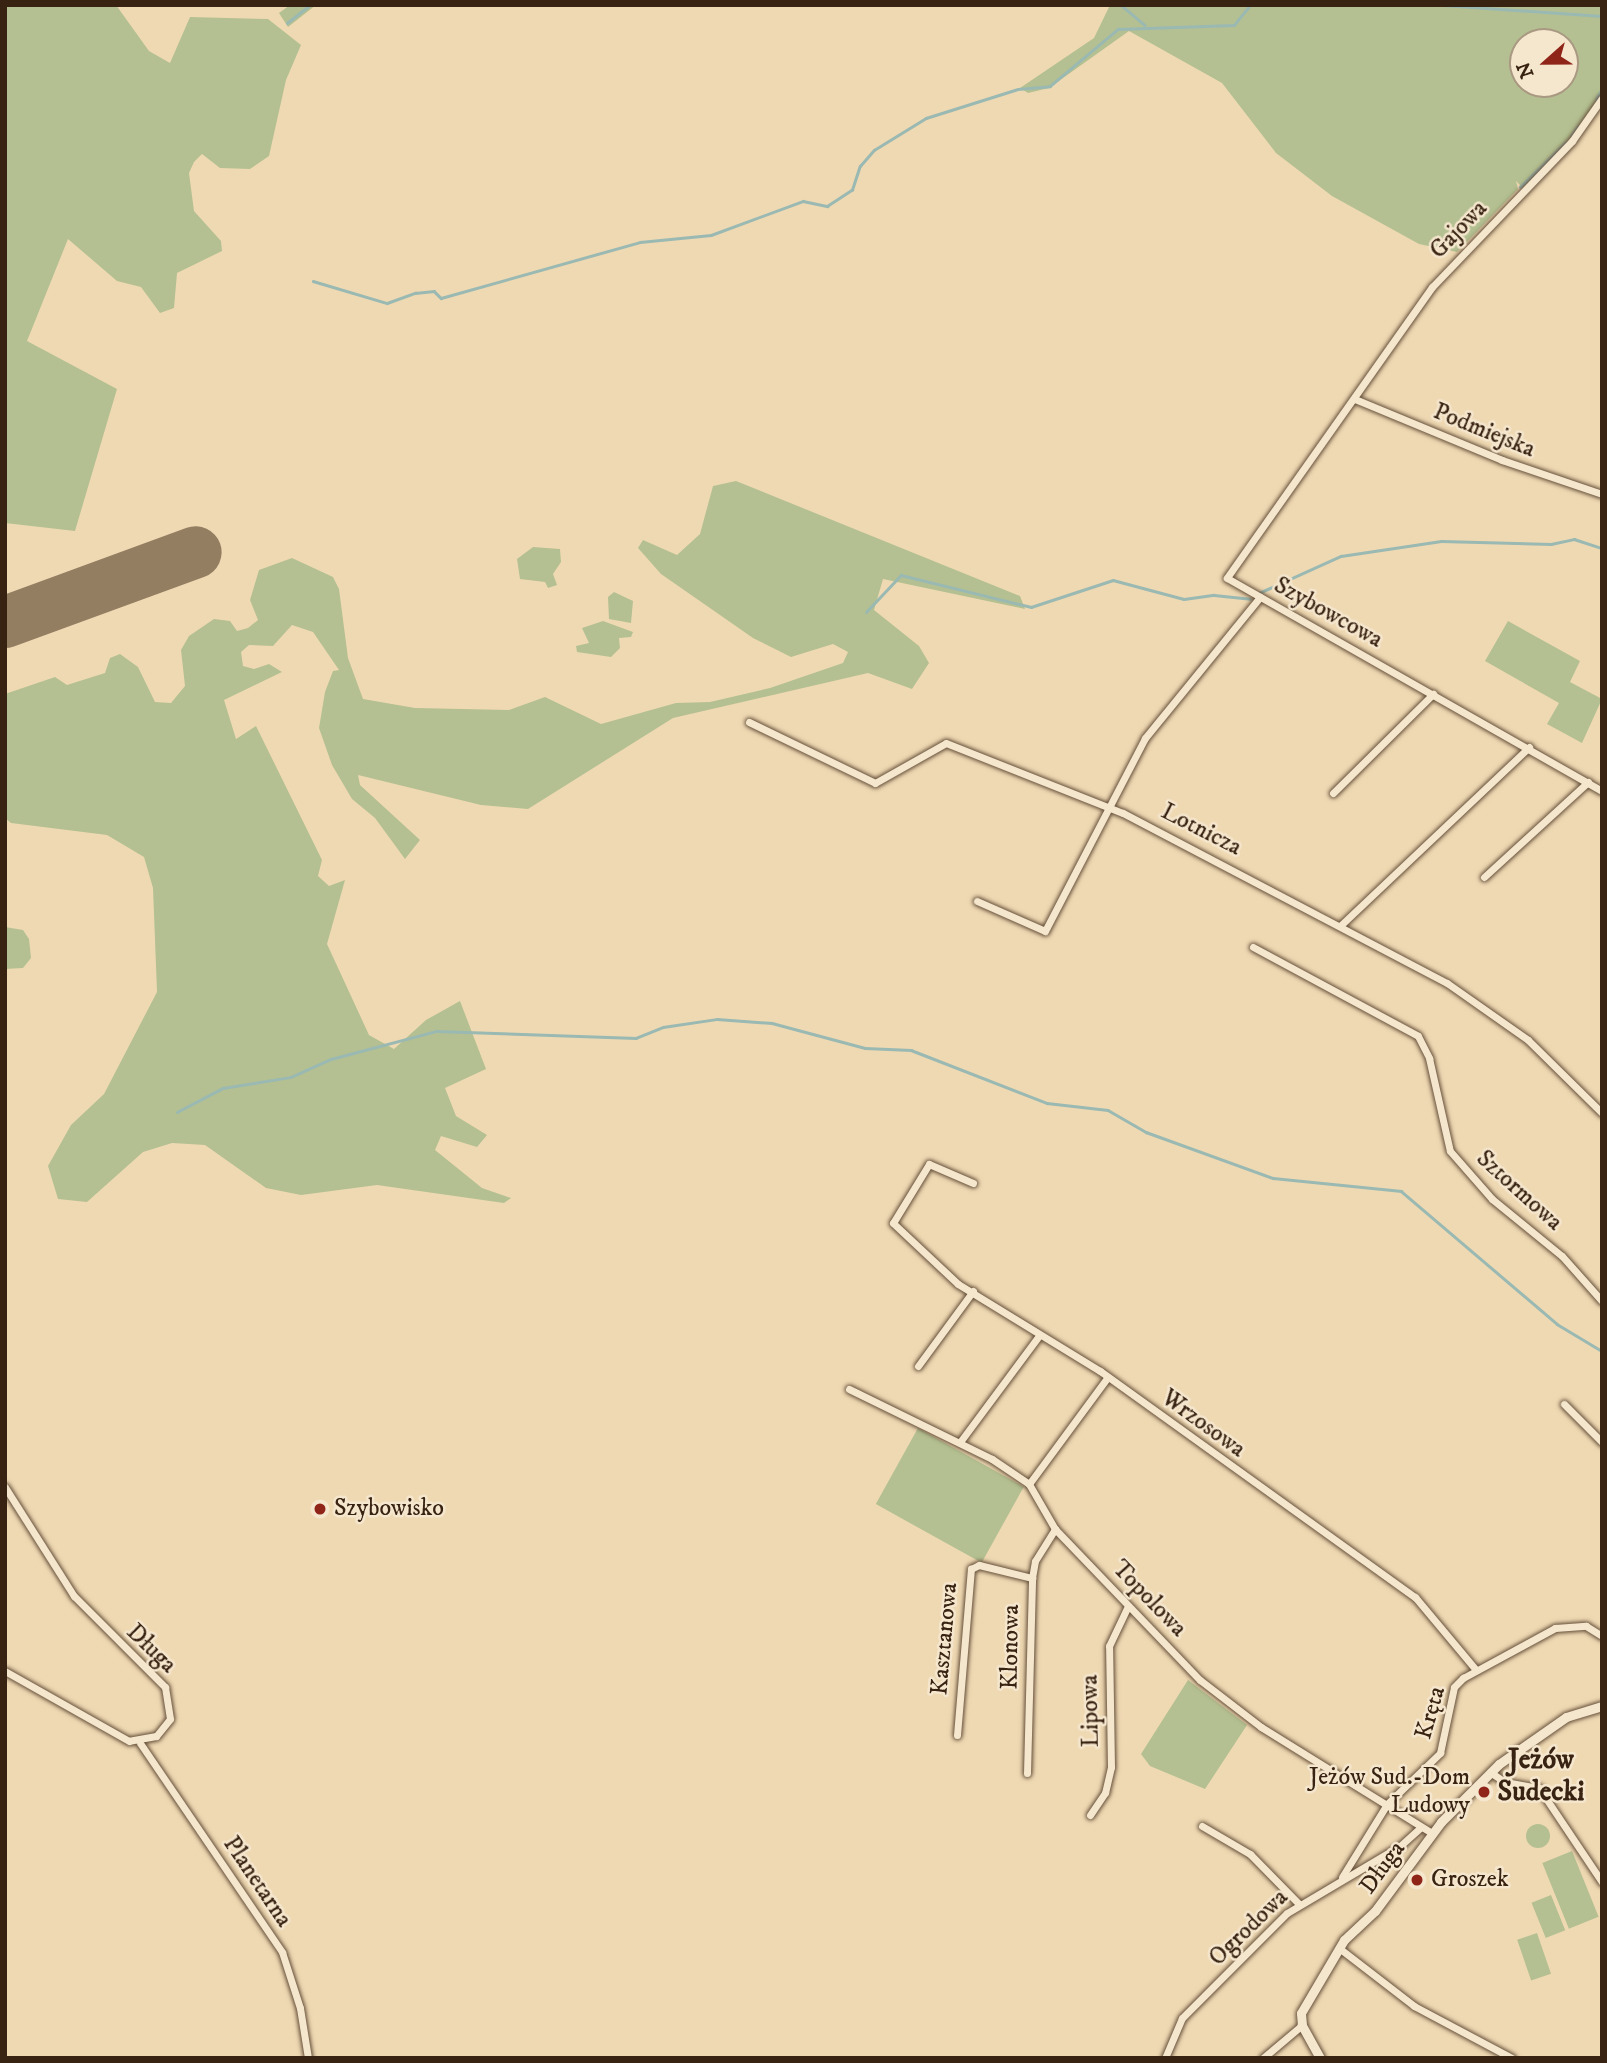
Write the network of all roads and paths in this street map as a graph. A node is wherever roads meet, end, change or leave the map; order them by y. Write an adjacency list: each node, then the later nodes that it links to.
1 (1602, 98): 2 (street, Gajowa)
2 (1354, 398): 3 (street, Podmiejska); 4 (street, Szybowcowa)
3 (1602, 495)
4 (1260, 597): 5 (street, Szybowcowa); 11 (street)
5 (1433, 694): 7 (street, Szybowcowa); 10 (street)
6 (749, 722): 11 (street, Lotnicza)
7 (1529, 747): 8 (street, Szybowcowa); 14 (street)
8 (1588, 782): 9 (street, Szybowcowa); 12 (street)
9 (1602, 791)
10 (1334, 793)
11 (1112, 808): 13 (street); 14 (street, Lotnicza)
12 (1484, 877)
13 (977, 901)
14 (1341, 925): 16 (street, Lotnicza)
15 (1253, 947): 19 (street, Sztormowa)
16 (1602, 1113)
17 (973, 1183): 18 (street, Wrzosowa)
18 (973, 1291): 20 (street, Wrzosowa); 21 (street)
19 (1602, 1301)
20 (1038, 1337): 22 (street, Wrzosowa); 25 (street)
21 (918, 1366)
22 (1108, 1377): 27 (street); 33 (street, Wrzosowa)
23 (849, 1389): 25 (street, Topolowa)
24 (1564, 1404): 26 (street)
25 (960, 1442): 27 (street, Topolowa)
26 (1602, 1442)
27 (1029, 1484): 29 (street, Topolowa)
28 (5, 1487): 37 (street, Długa)
29 (1055, 1529): 30 (street, Klonowa); 31 (street, Topolowa)
30 (1032, 1578): 36 (street, Kasztanowa); 39 (street, Klonowa)
31 (1128, 1606): 40 (street, Topolowa); 41 (street, Lipowa)
32 (1600, 1637): 33 (street, Kręta)
33 (1476, 1670): 40 (street, Kręta)
34 (5, 1671): 37 (street)
35 (1602, 1706): 38 (street, Długa)
36 (957, 1735)
37 (140, 1743): 50 (street, Planetarna)
38 (1490, 1772): 44 (street, Długa); 46 (street)
39 (1027, 1773)
40 (1387, 1804): 43 (street, Topolowa); 45 (street, Kręta)
41 (1090, 1815)
42 (1202, 1826): 47 (street)
43 (1420, 1828): 44 (street, Topolowa); 45 (street, Ogrodowa)
44 (1432, 1833): 48 (street, Długa)
45 (1342, 1877): 47 (street, Ogrodowa)
46 (1602, 1882)
47 (1299, 1903): 51 (street, Ogrodowa)
48 (1339, 1948): 49 (street, Długa); 54 (street)
49 (1302, 2025): 52 (street); 53 (street)
50 (308, 2058)
51 (1165, 2058)
52 (1263, 2058)
53 (1320, 2058)
54 (1512, 2058)

